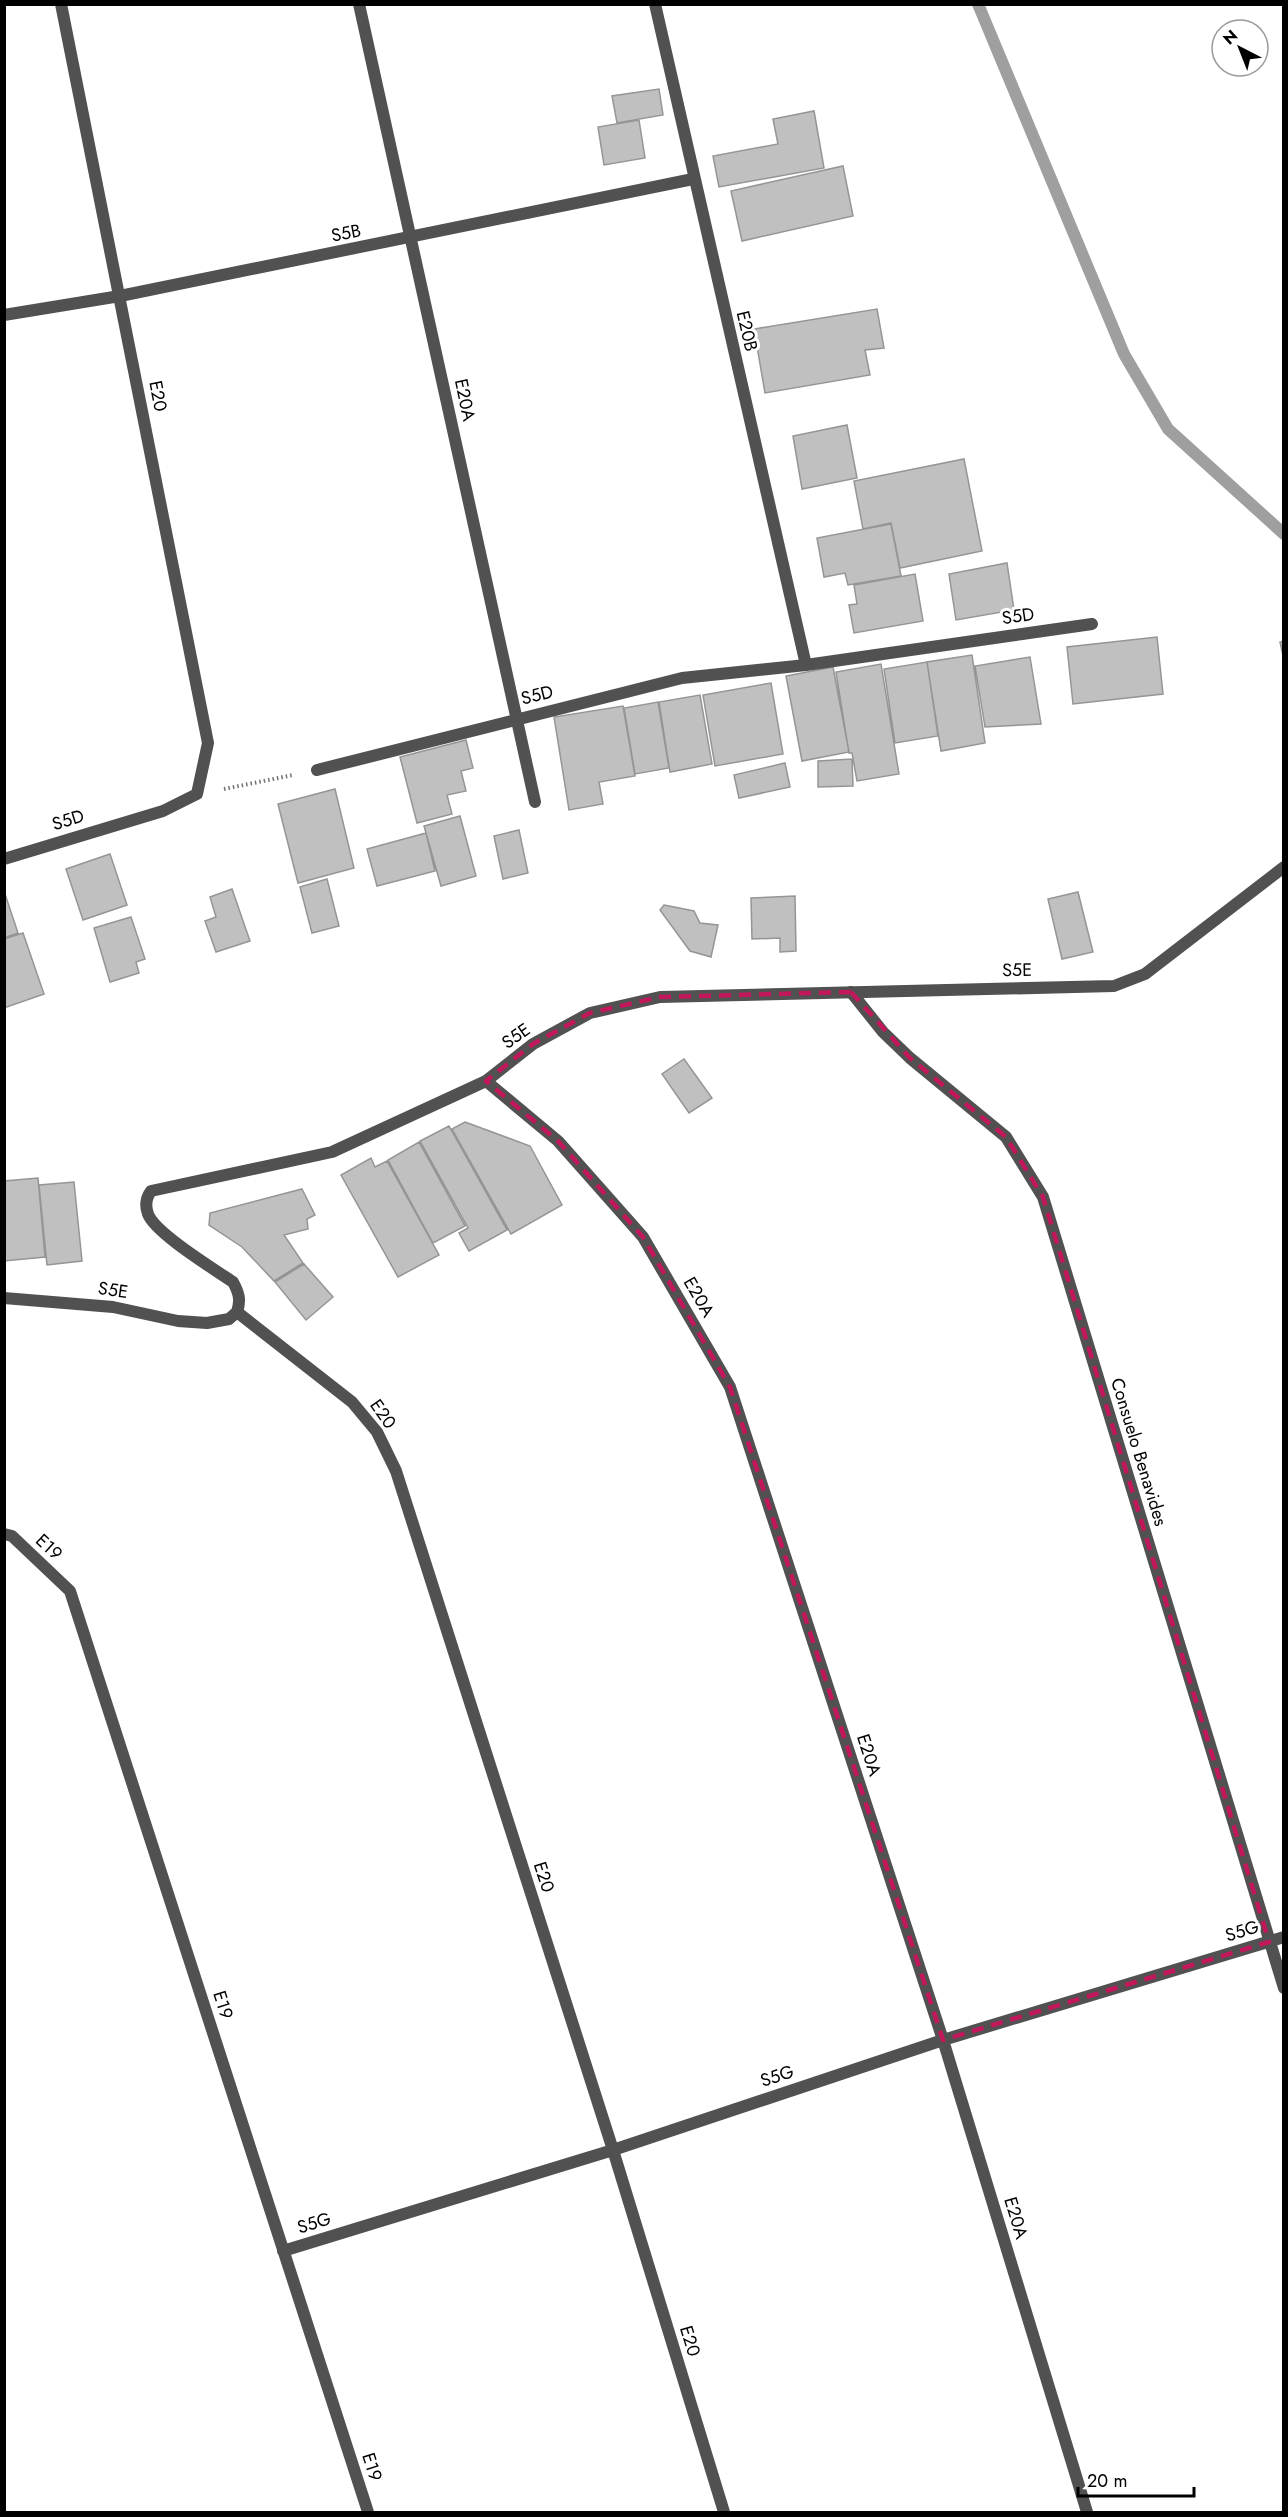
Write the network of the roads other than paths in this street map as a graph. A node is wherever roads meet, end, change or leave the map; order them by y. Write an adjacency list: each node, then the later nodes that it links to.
1 (61, 4): 6 (street, E20)
2 (359, 4): 5 (street, E20A)
3 (655, 4): 4 (street, E20B)
4 (693, 179): 5 (street, S5B); 9 (street, E20B)
5 (411, 238): 6 (street, S5B); 10 (street, E20A)
6 (120, 296): 7 (street, S5B); 12 (street, E20)
7 (4, 315)
8 (1092, 624): 9 (street, S5D)
9 (806, 665): 10 (street, S5D)
10 (517, 718): 11 (street, S5D); 13 (street, E20A)
11 (317, 770)
12 (197, 794): 14 (street, S5D)
13 (535, 802)
14 (4, 859)
15 (1284, 867): 16 (street, S5E)
16 (850, 992): 17 (street, S5E); 22 (street, Consuelo Benavides)
17 (486, 1081): 19 (street, S5E); 24 (street, E20A)
18 (4, 1298): 19 (street, S5E)
19 (237, 1312): 25 (street, E20)
20 (4, 1534): 26 (street, E19)
21 (1284, 1937): 22 (street, S5G)
22 (1269, 1942): 23 (street, Consuelo Benavides); 24 (street, S5G)
23 (1284, 1988)
24 (943, 2040): 25 (street, S5G); 29 (street, E20A)
25 (612, 2150): 26 (street, S5G); 28 (street, E20)
26 (283, 2251): 27 (street, E19)
27 (368, 2512)
28 (724, 2512)
29 (1088, 2512)

